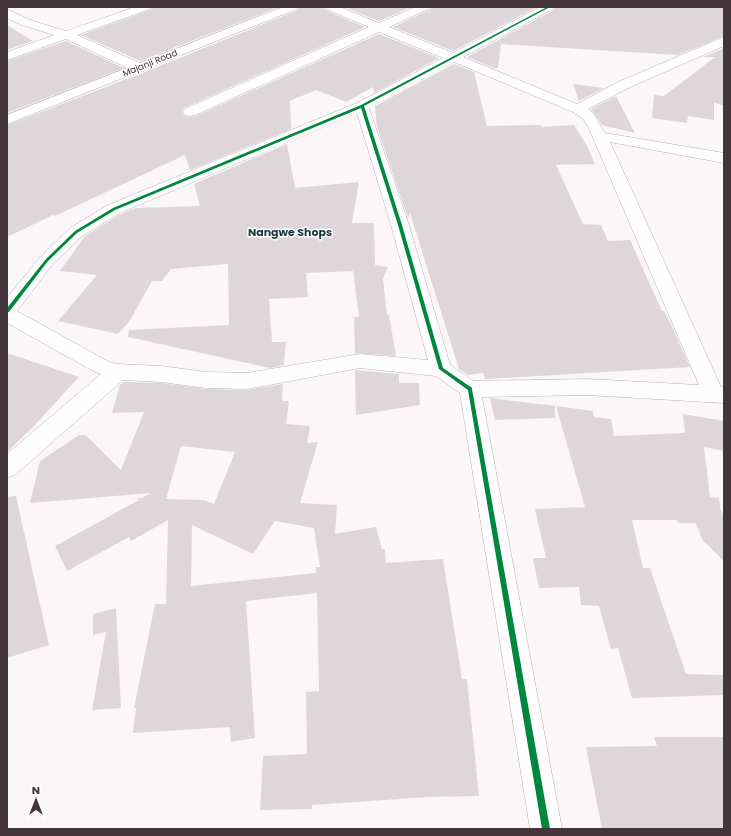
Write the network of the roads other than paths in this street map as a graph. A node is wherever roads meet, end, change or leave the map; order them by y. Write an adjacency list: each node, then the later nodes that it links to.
1 (10, 7): 7 (street)
2 (146, 7): 10 (street)
3 (293, 7): 14 (street, Majanji Road)
4 (330, 7): 9 (street)
5 (424, 7): 9 (street)
6 (549, 7): 13 (street)
7 (7, 8)
8 (7, 12): 10 (street)
9 (379, 28): 13 (street); 17 (street)
10 (67, 36): 12 (street); 14 (street)
11 (724, 41): 16 (street)
12 (7, 56)
13 (455, 57): 15 (street); 16 (street)
14 (139, 68): 18 (street, Majanji Road)
15 (362, 106): 21 (street); 22 (street)
16 (578, 109): 19 (street)
17 (190, 112)
18 (7, 120)
19 (599, 136): 20 (street); 25 (street)
20 (724, 158)
21 (7, 312): 23 (street)
22 (441, 369): 23 (street); 24 (street)
23 (118, 372): 26 (street)
24 (470, 389): 25 (street); 27 (street)
25 (719, 394)
26 (7, 468)
27 (546, 829)

